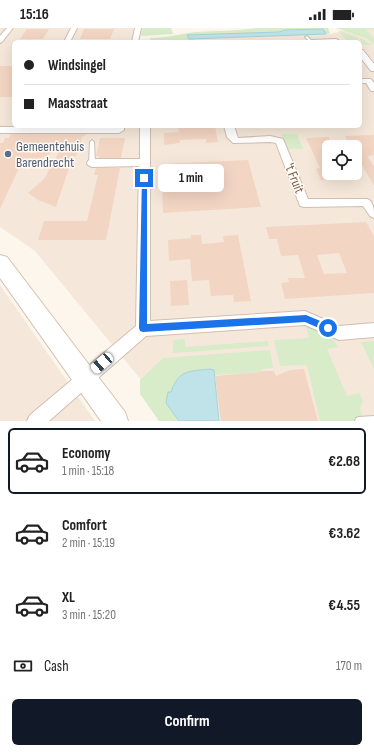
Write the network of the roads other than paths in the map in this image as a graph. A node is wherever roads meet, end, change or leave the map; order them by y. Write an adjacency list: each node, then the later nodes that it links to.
1 (10, 28): 10 (street)
2 (74, 28): 6 (street)
3 (138, 28): 7 (street)
4 (333, 36): 9 (lane)
5 (307, 37): 8 (lane)
6 (68, 40)
7 (135, 40)
8 (309, 40)
9 (335, 40)
10 (0, 41)
11 (362, 54): 12 (street)
12 (374, 69)
13 (367, 81): 14 (street)
14 (374, 89)
15 (28, 128): 16 (street); 19 (street)
16 (119, 128)
17 (145, 128): 21 (street)
18 (230, 128): 23 (street, 't Fruit)
19 (0, 130)
20 (92, 142): 22 (lane)
21 (144, 162): 22 (street); 25 (street)
22 (92, 163)
23 (374, 213)
24 (0, 263): 27 (street)
25 (143, 328): 26 (street); 27 (street)
26 (374, 330)
27 (85, 378): 29 (street); 30 (street)
28 (374, 420): 31 (lane)
29 (36, 421)
30 (116, 421)
31 (359, 421)

